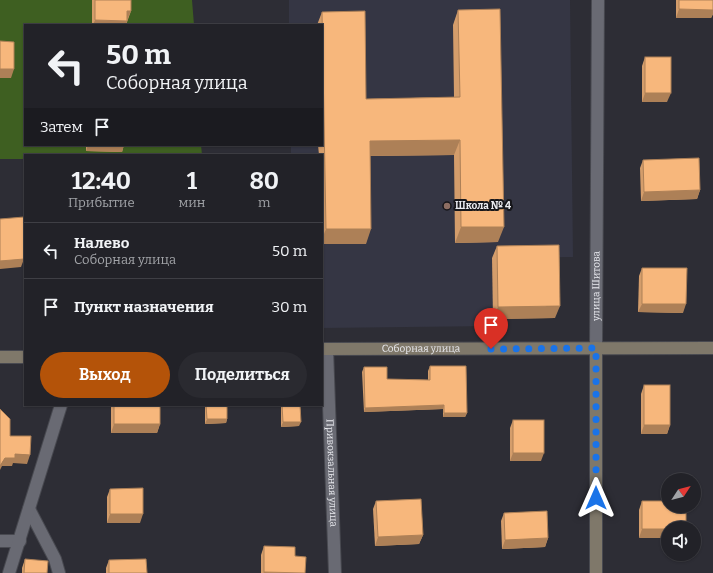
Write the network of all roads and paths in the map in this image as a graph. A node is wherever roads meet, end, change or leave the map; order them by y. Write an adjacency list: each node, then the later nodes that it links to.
1 (598, 0): 2 (street, улица Шитова)
2 (596, 348): 3 (street, Соборная улица); 4 (street, Соборная улица); 14 (street, улица Шитова)
3 (713, 348)
4 (325, 349): 13 (street, Привокзальная улица)
5 (0, 357): 6 (street)
6 (24, 357)
7 (61, 406): 8 (street)
8 (30, 509): 10 (street); 12 (street)
9 (0, 541): 10 (street)
10 (20, 542): 11 (street)
11 (9, 573)
12 (59, 573)
13 (335, 573)
14 (596, 573)

